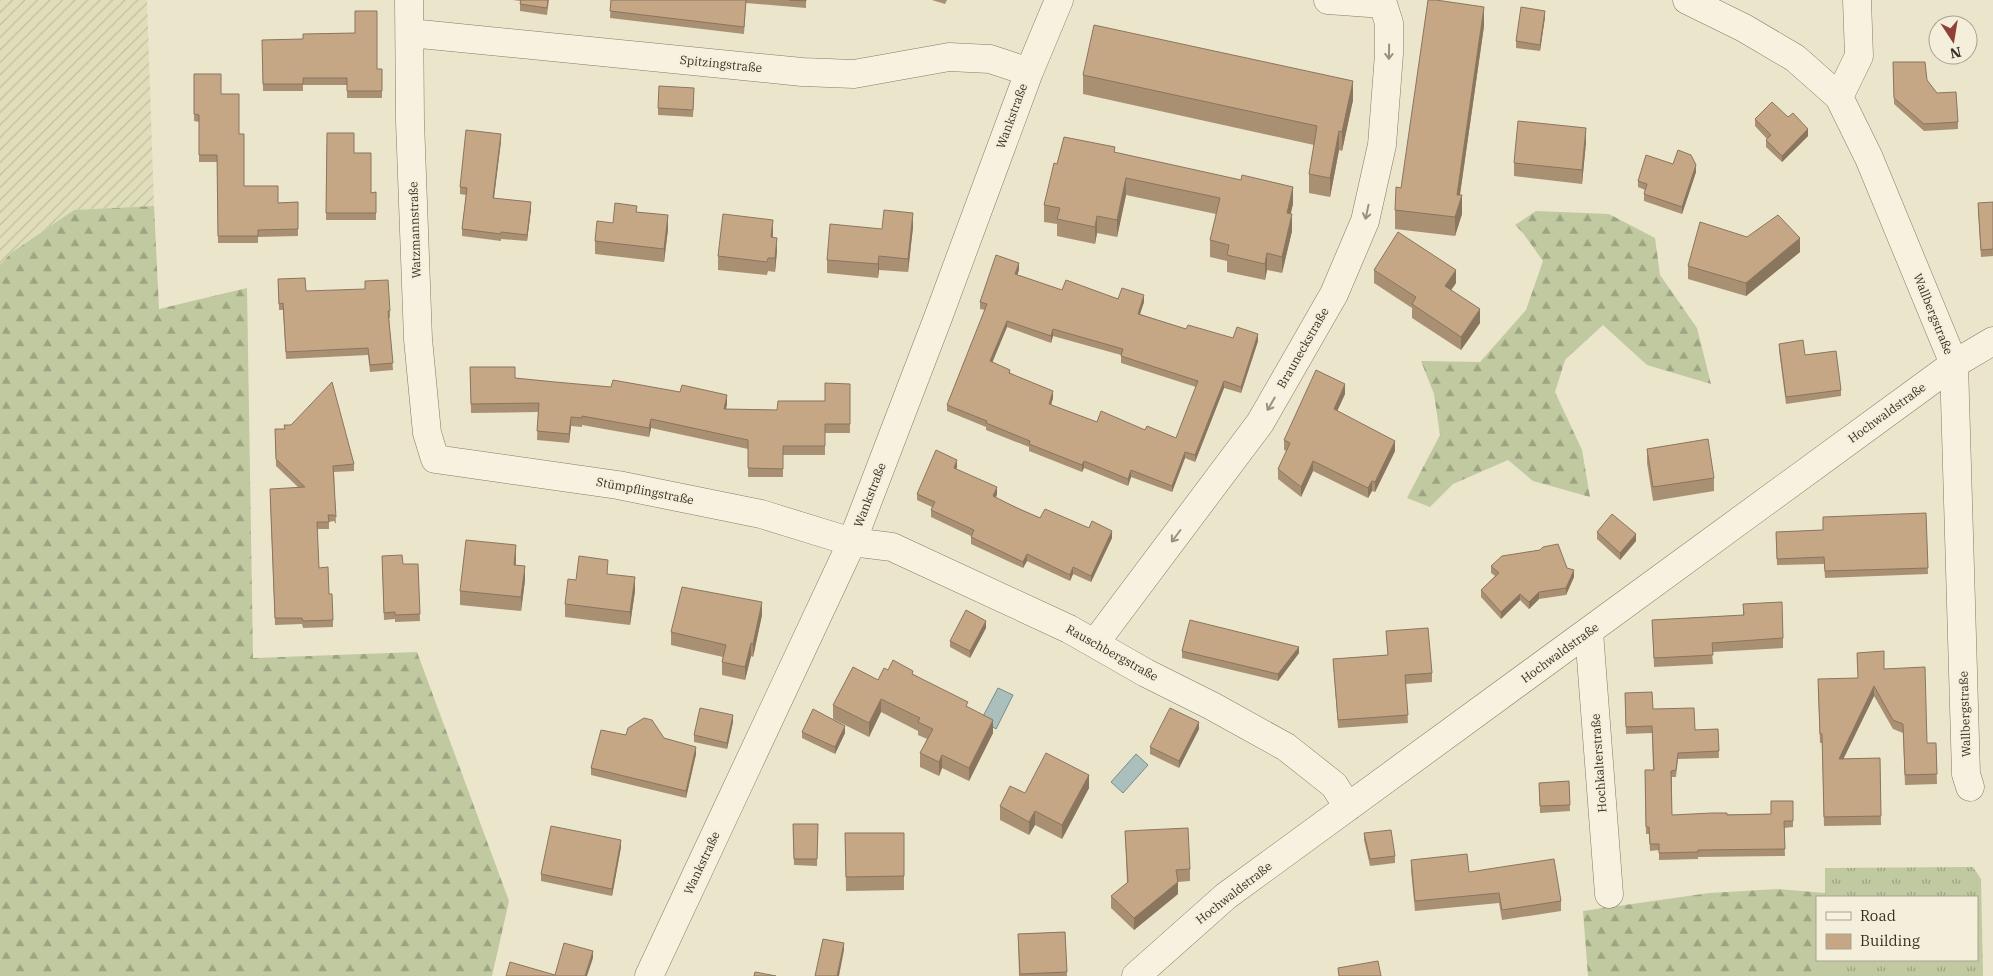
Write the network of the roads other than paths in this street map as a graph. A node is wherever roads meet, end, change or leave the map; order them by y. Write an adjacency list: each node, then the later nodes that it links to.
1 (409, 0): 7 (street, Watzmannstraße)
2 (1059, 0): 8 (street, Wankstraße)
3 (1328, 0): 6 (street)
4 (1686, 0): 9 (street, Wallbergstraße)
5 (1857, 0): 9 (street)
6 (1384, 2): 15 (street, Brauneckstraße, one-way to 15)
7 (410, 33): 8 (street, Spitzingstraße); 12 (street, Watzmannstraße)
8 (1029, 72): 13 (street, Wankstraße)
9 (1839, 97): 11 (street, Wallbergstraße)
10 (1993, 341): 11 (street, Hochwaldstraße)
11 (1954, 364): 14 (street, Hochwaldstraße); 16 (street, Wallbergstraße)
12 (435, 459): 13 (street, Stümpflingstraße)
13 (852, 542): 15 (street, Rauschbergstraße); 19 (street, Wankstraße)
14 (1589, 632): 17 (street, Hochwaldstraße); 18 (street, Hochkalterstraße)
15 (1096, 643): 17 (street, Rauschbergstraße)
16 (1970, 787)
17 (1348, 808): 20 (street, Hochwaldstraße)
18 (1608, 894)
19 (649, 976)
20 (1136, 976)

